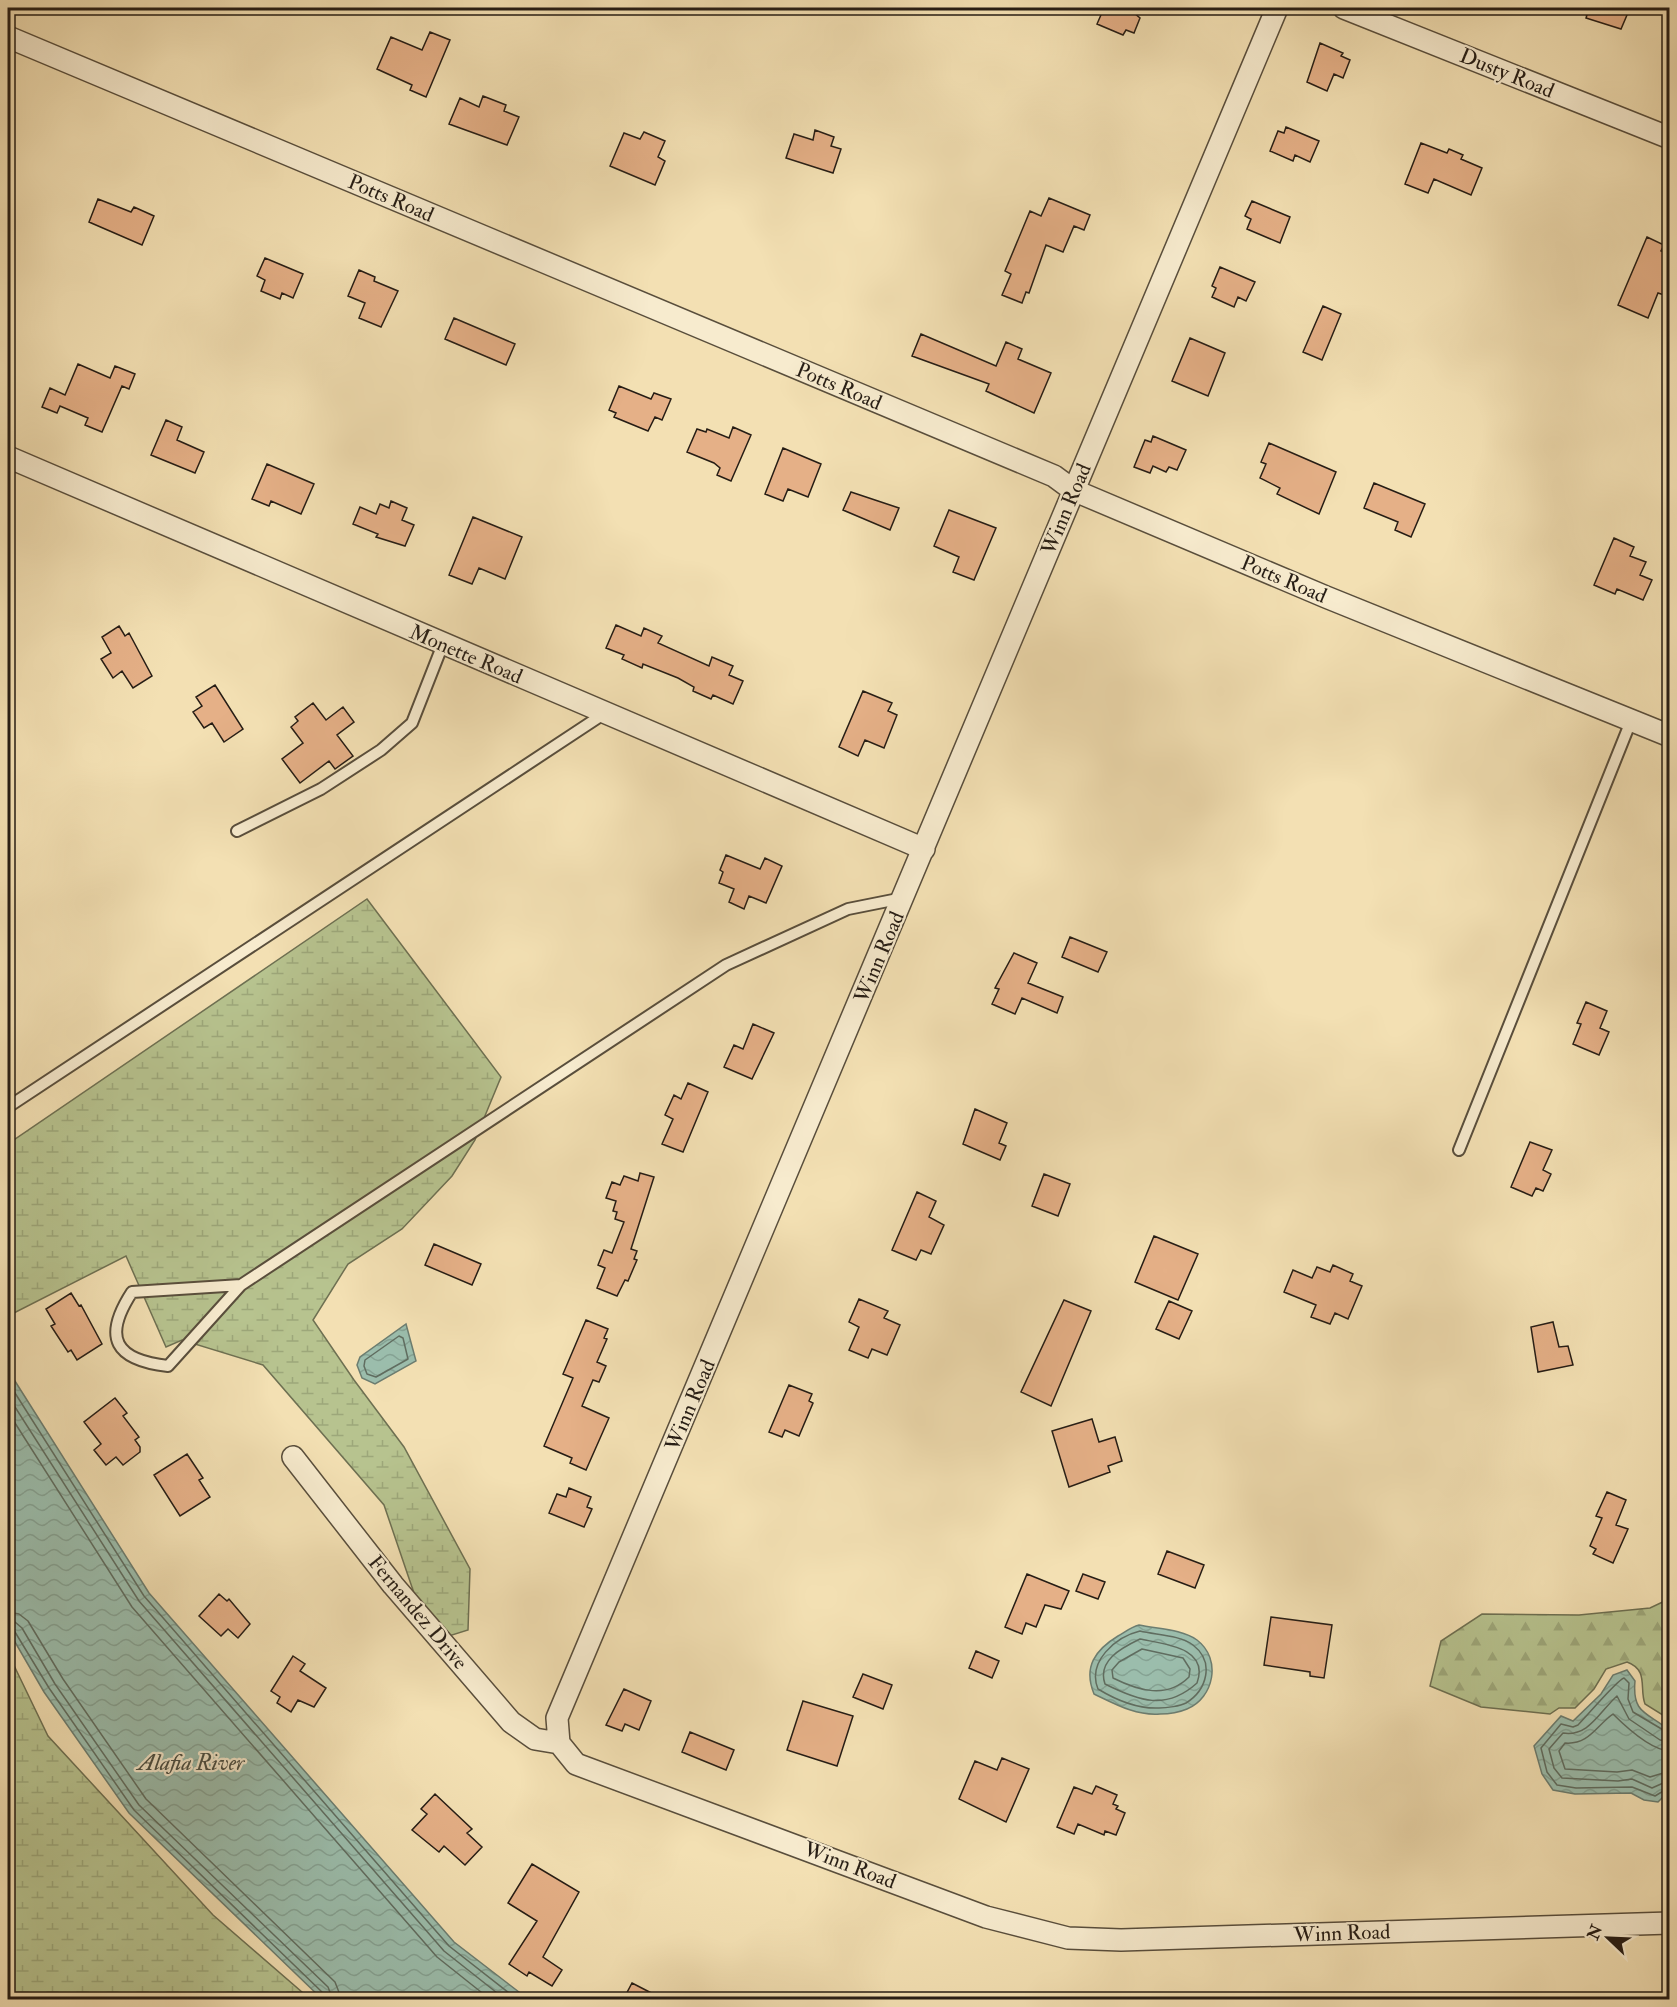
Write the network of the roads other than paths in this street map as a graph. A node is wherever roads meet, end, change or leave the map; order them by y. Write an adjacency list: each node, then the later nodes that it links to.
1 (1277, 8): 6 (street, Winn Road)
2 (1344, 8): 4 (street, Dusty Road)
3 (8, 38): 6 (street, Potts Road)
4 (1670, 138)
5 (8, 457): 7 (street, Monette Road)
6 (1073, 490): 9 (street, Potts Road); 12 (street, Winn Road)
7 (444, 644): 8 (street, Monette Road); 11 (lane)
8 (605, 713): 12 (street, Monette Road); 14 (lane)
9 (1631, 721): 10 (street, Potts Road); 15 (lane)
10 (1670, 736)
11 (237, 831)
12 (924, 849): 13 (street, Winn Road)
13 (903, 898): 16 (lane); 18 (street, Winn Road)
14 (8, 1107)
15 (1459, 1150)
16 (241, 1286): 16 (lane)
17 (293, 1457): 18 (street, Fernandez Drive)
18 (559, 1743): 19 (street, Winn Road)
19 (1670, 1923)

